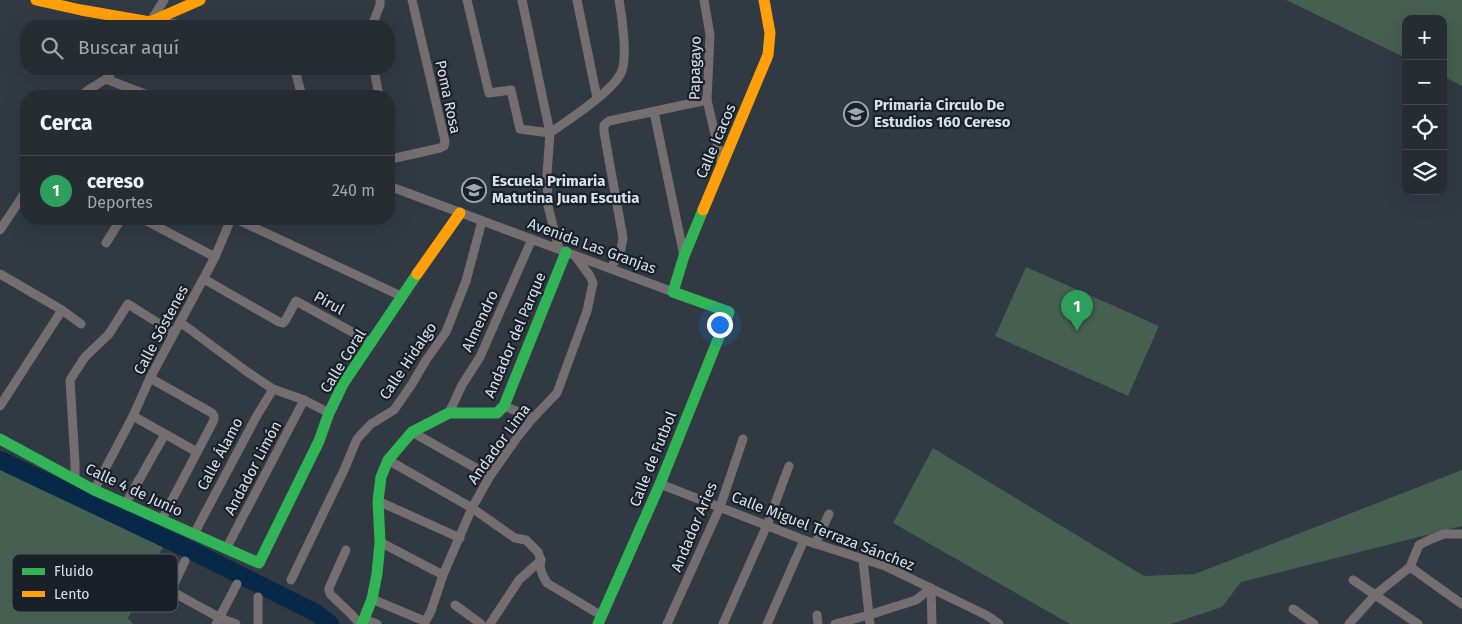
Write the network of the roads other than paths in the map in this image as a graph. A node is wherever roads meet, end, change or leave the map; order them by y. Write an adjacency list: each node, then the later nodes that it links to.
1 (36, 0): 12 (street)
2 (164, 0): 13 (street)
3 (200, 0): 14 (street)
4 (380, 0): 15 (street)
5 (412, 0): 28 (street, Poma Rosa)
6 (467, 0): 27 (street)
7 (522, 0): 27 (street)
8 (577, 0): 24 (street)
9 (619, 0): 24 (street)
10 (704, 0): 25 (street, Papagayo)
11 (764, 0): 29 (street, Calle Icacos)
12 (129, 20)
13 (151, 20)
14 (157, 20)
15 (374, 20)
16 (109, 75): 19 (street)
17 (296, 75): 22 (street)
18 (375, 75): 23 (street)
19 (106, 79): 20 (street); 21 (street)
20 (88, 90)
21 (134, 90)
22 (300, 90)
23 (378, 90)
24 (597, 98): 27 (street)
25 (706, 100): 26 (street); 29 (street, Papagayo)
26 (654, 112): 42 (street); 44 (street)
27 (550, 133): 41 (street)
28 (395, 161)
29 (722, 165): 42 (street, Calle Icacos)
30 (395, 188): 32 (street, Avenida Las Granjas)
31 (20, 200): 38 (street)
32 (460, 213): 33 (street, Avenida Las Granjas); 48 (street, Calle Coral)
33 (482, 221): 39 (street, Avenida Las Granjas); 97 (street, Calle Hidalgo)
34 (116, 225): 40 (street)
35 (154, 225): 43 (street)
36 (228, 225): 43 (street, Calle Sóstenes)
37 (249, 225): 48 (street)
38 (0, 230)
39 (532, 239): 41 (street, Avenida Las Granjas); 61 (street, Almendro)
40 (106, 243)
41 (571, 254): 44 (street, Avenida Las Granjas); 59 (street, Andador del Parque); 63 (street, Andador Lima)
42 (684, 256): 47 (street, Calle Icacos)
43 (215, 257): 46 (street, Calle Sóstenes)
44 (607, 267): 47 (street, Avenida Las Granjas)
45 (0, 274): 49 (street)
46 (204, 279): 51 (street, Calle Sóstenes); 54 (street, Pirul)
47 (673, 292): 50 (street, Avenida Las Granjas)
48 (401, 296): 54 (street, Calle Coral)
49 (62, 310): 52 (street); 58 (street)
50 (728, 312): 73 (street, Calle de Futbol)
51 (180, 322): 53 (street, Calle Sóstenes); 56 (street)
52 (81, 324)
53 (174, 333): 55 (street, Calle Sóstenes); 72 (street)
54 (372, 343): 60 (street, Calle Coral)
55 (150, 378): 62 (street, Calle Sóstenes); 68 (street)
56 (273, 389): 57 (street); 82 (street, Calle Álamo)
57 (304, 400): 60 (street); 88 (street, Andador Limón)
58 (0, 406)
59 (504, 406): 61 (street, Andador del Parque); 63 (street)
60 (329, 413): 93 (street, Calle Coral)
61 (449, 413): 64 (street)
62 (132, 416): 65 (street); 74 (street, Calle Sóstenes)
63 (533, 418): 71 (street, Andador Lima)
64 (412, 432): 69 (street); 71 (street)
65 (165, 434): 68 (street); 76 (street)
66 (0, 439): 72 (street, Calle 4 de Junio)
67 (743, 439): 77 (street, Andador Aries)
68 (198, 452): 80 (street)
69 (388, 460): 75 (street); 78 (street)
70 (789, 466): 81 (street)
71 (490, 476): 78 (street, Andador Lima)
72 (75, 479): 74 (street, Calle 4 de Junio)
73 (660, 484): 77 (street, Calle Miguel Terraza Sánchez); 108 (street, Calle de Futbol)
74 (94, 490): 76 (street, Calle 4 de Junio)
75 (378, 501): 84 (street); 86 (street)
76 (126, 504): 80 (street, Calle 4 de Junio)
77 (720, 507): 81 (street, Calle Miguel Terraza Sánchez); 120 (street, Andador Aries)
78 (478, 513): 84 (street, Andador Lima); 90 (street)
79 (828, 514): 87 (street)
80 (162, 519): 82 (street, Calle 4 de Junio)
81 (767, 525): 85 (street, Calle Miguel Terraza Sánchez); 113 (street)
82 (194, 534): 88 (street, Calle 4 de Junio)
83 (1462, 534): 94 (street)
84 (460, 538): 95 (street, Andador Lima)
85 (804, 540): 87 (street, Calle Miguel Terraza Sánchez); 122 (street)
86 (380, 542): 95 (street); 104 (street)
87 (815, 544): 91 (street, Calle Miguel Terraza Sánchez)
88 (226, 548): 93 (street, Calle 4 de Junio)
89 (346, 550): 112 (street)
90 (541, 560): 108 (street); 119 (street)
91 (863, 560): 100 (street, Calle Miguel Terraza Sánchez); 109 (street)
92 (185, 561): 96 (street)
93 (259, 563)
94 (1410, 566): 102 (street); 105 (street)
95 (443, 575): 114 (street, Andador Lima)
96 (178, 576)
97 (291, 580)
98 (1353, 580): 102 (street)
99 (237, 584): 111 (street)
100 (931, 588): 109 (street); 110 (street, Calle Miguel Terraza Sánchez); 124 (street)
101 (178, 595): 111 (street)
102 (1374, 595): 127 (street); 128 (street)
103 (258, 597): 116 (street)
104 (372, 599): 112 (street); 114 (street)
105 (1462, 604)
106 (455, 605): 118 (street)
107 (1293, 609): 126 (street)
108 (600, 620)
109 (870, 620): 123 (street)
110 (986, 620): 125 (street, Calle Miguel Terraza Sánchez)
111 (218, 621): 115 (street)
112 (362, 622): 117 (street)
113 (724, 622): 121 (street)
114 (424, 623)
115 (236, 624)
116 (258, 624)
117 (377, 624)
118 (481, 624)
119 (490, 624)
120 (666, 624)
121 (734, 624)
122 (768, 624)
123 (835, 624)
124 (932, 624)
125 (999, 624)
126 (1314, 624)
127 (1348, 624)
128 (1418, 624)

